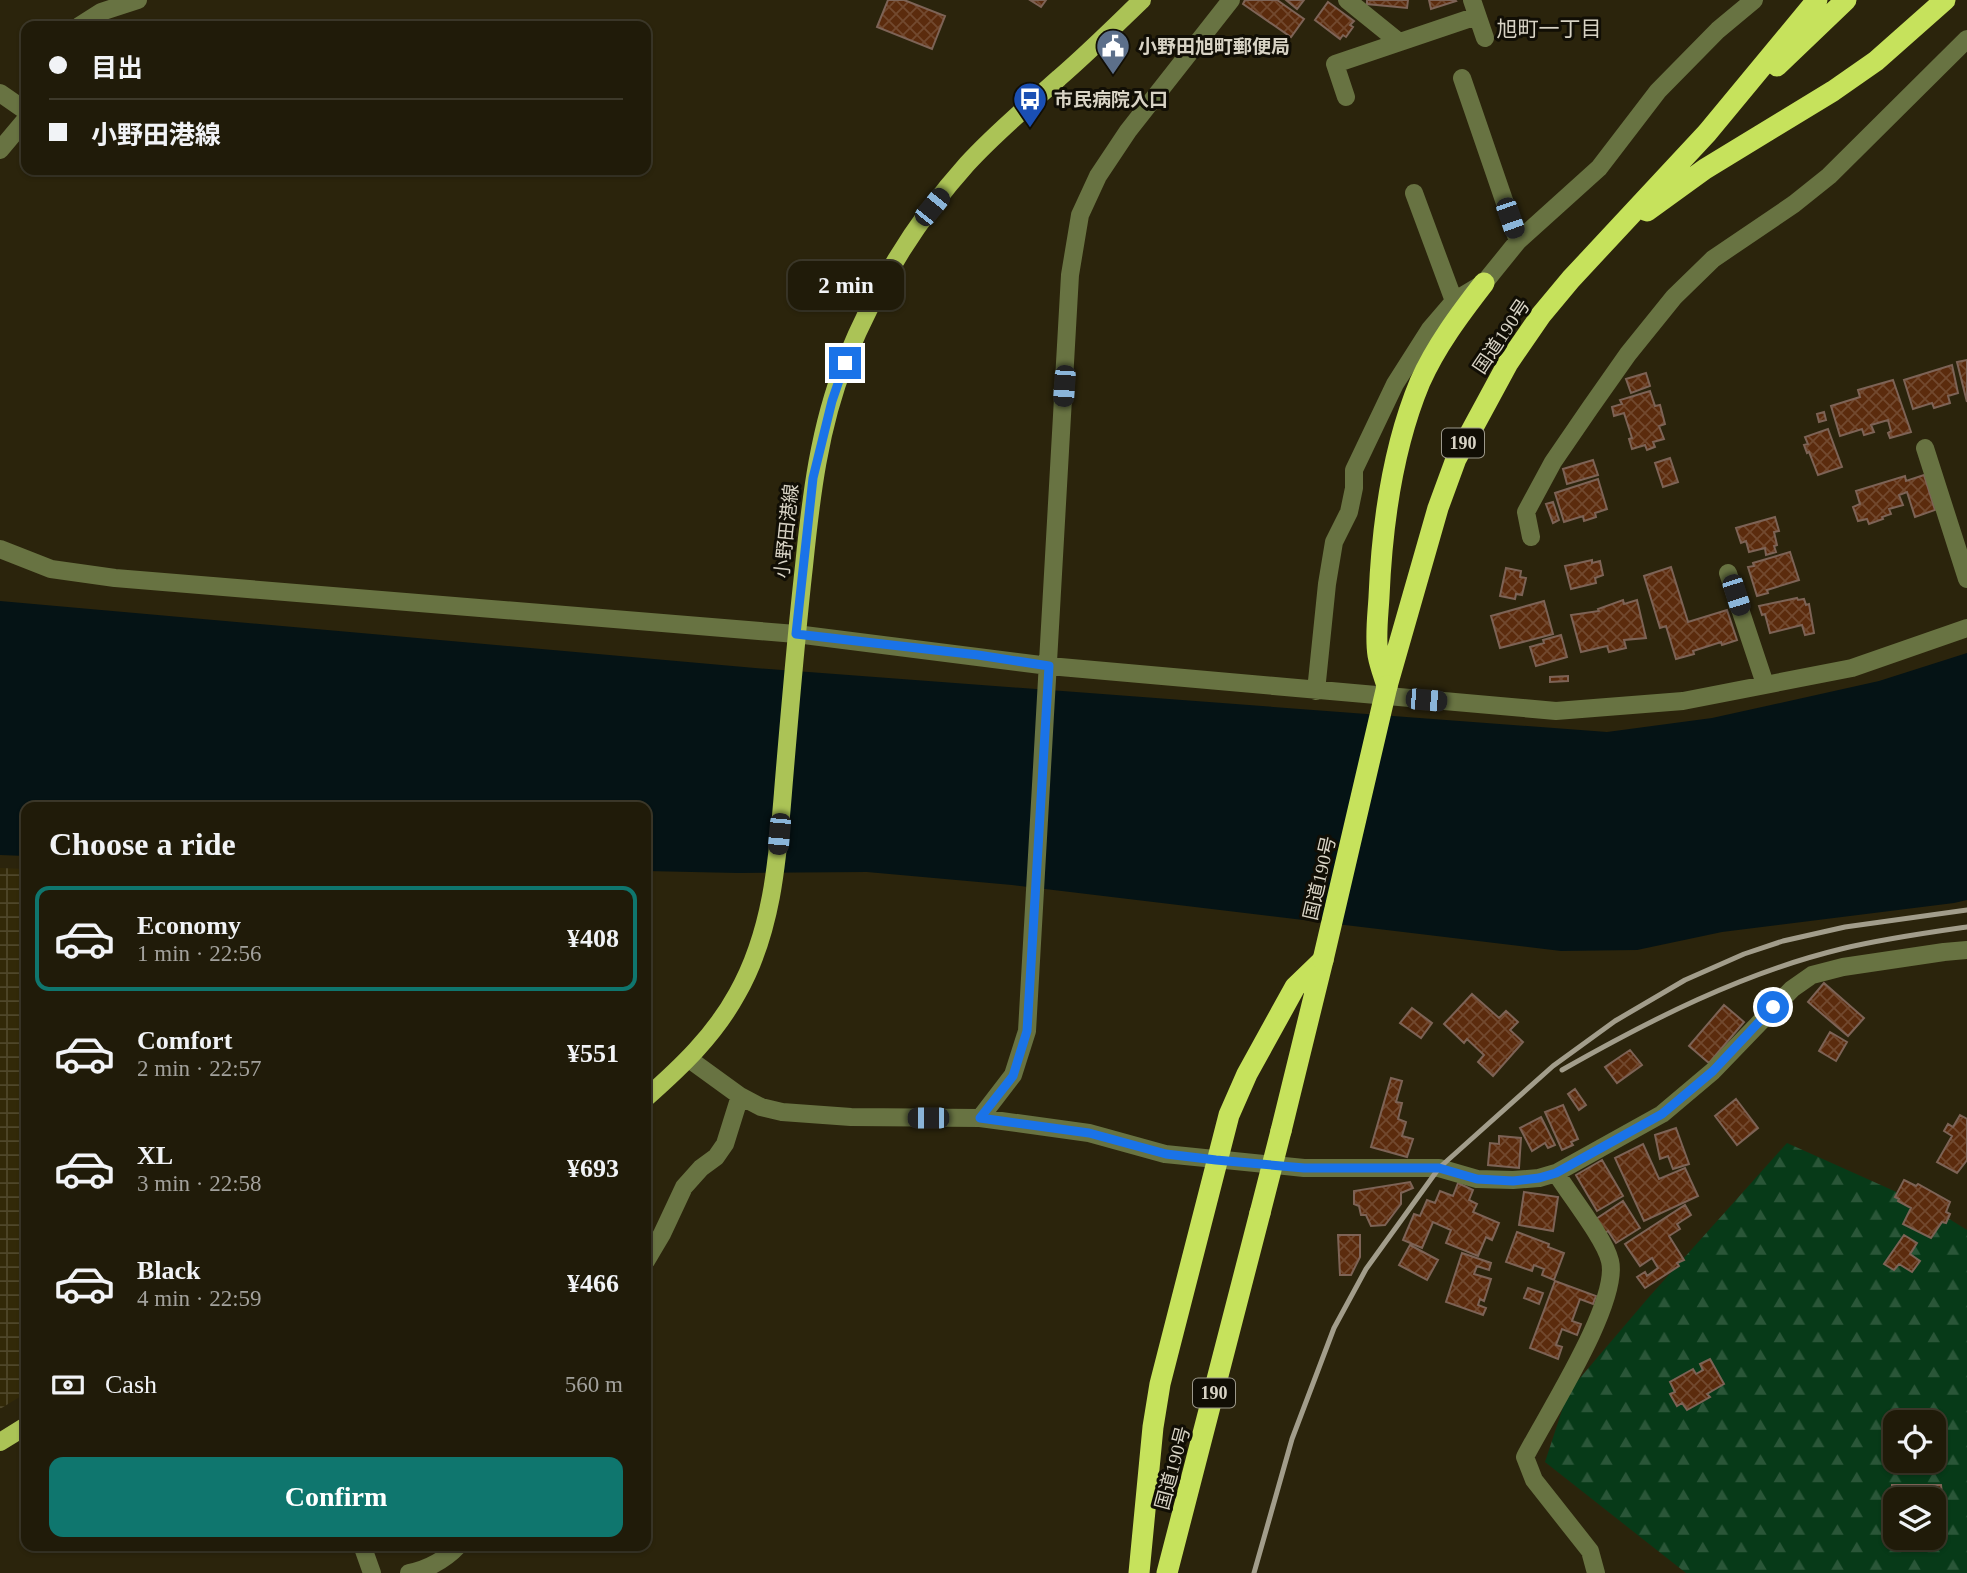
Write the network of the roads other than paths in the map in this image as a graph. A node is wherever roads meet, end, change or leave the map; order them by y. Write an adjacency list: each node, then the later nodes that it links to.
1 (138, 0): 10 (street)
2 (1142, 0): 32 (main road, 小野田港線)
3 (1231, 0): 33 (street)
4 (1347, 0): 13 (street)
5 (1754, 0): 23 (street)
6 (1817, 0): 19 (highway, 国道190号 / 190)
7 (1846, 0): 19 (highway)
8 (1945, 0): 22 (highway, 国道190号 / 190)
9 (1475, 8): 11 (street); 13 (street)
10 (87, 21)
11 (1485, 38)
12 (1967, 39): 27 (street)
13 (1399, 42): 16 (street)
14 (1462, 78): 23 (street)
15 (0, 93): 17 (street)
16 (1346, 97)
17 (21, 108)
18 (21, 125): 20 (street)
19 (1707, 133): 22 (highway, 国道190号 / 190)
20 (0, 150)
21 (1414, 193): 25 (street)
22 (1611, 237): 35 (highway, 国道190号 / 190)
23 (1518, 241): 24 (street)
24 (1484, 283): 25 (street); 35 (highway)
25 (1454, 301): 36 (street)
26 (1925, 448): 30 (street)
27 (1531, 537)
28 (0, 549): 32 (street)
29 (1728, 573): 34 (street)
30 (1967, 579)
31 (1967, 628): 34 (street)
32 (796, 634): 33 (street); 39 (main road, 小野田港線)
33 (1049, 666): 36 (street); 42 (street)
34 (1765, 684): 36 (street)
35 (1387, 686): 38 (highway, 国道190号 / 190, bridge)
36 (1316, 691)
37 (1967, 950): 44 (street)
38 (1323, 960): 43 (highway); 53 (highway, 国道190号 / 190, bridge)
39 (690, 1059): 40 (main road, 小野田港線); 41 (street)
40 (651, 1094)
41 (740, 1096): 42 (street); 45 (street)
42 (980, 1118): 43 (street)
43 (1216, 1160): 44 (street); 52 (highway)
44 (1556, 1173): 54 (street)
45 (651, 1253)
46 (21, 1429): 47 (main road)
47 (0, 1442)
48 (364, 1551): 50 (street)
49 (454, 1551): 51 (street)
50 (372, 1573)
51 (409, 1573)
52 (1139, 1573)
53 (1167, 1573)
54 (1595, 1573)

